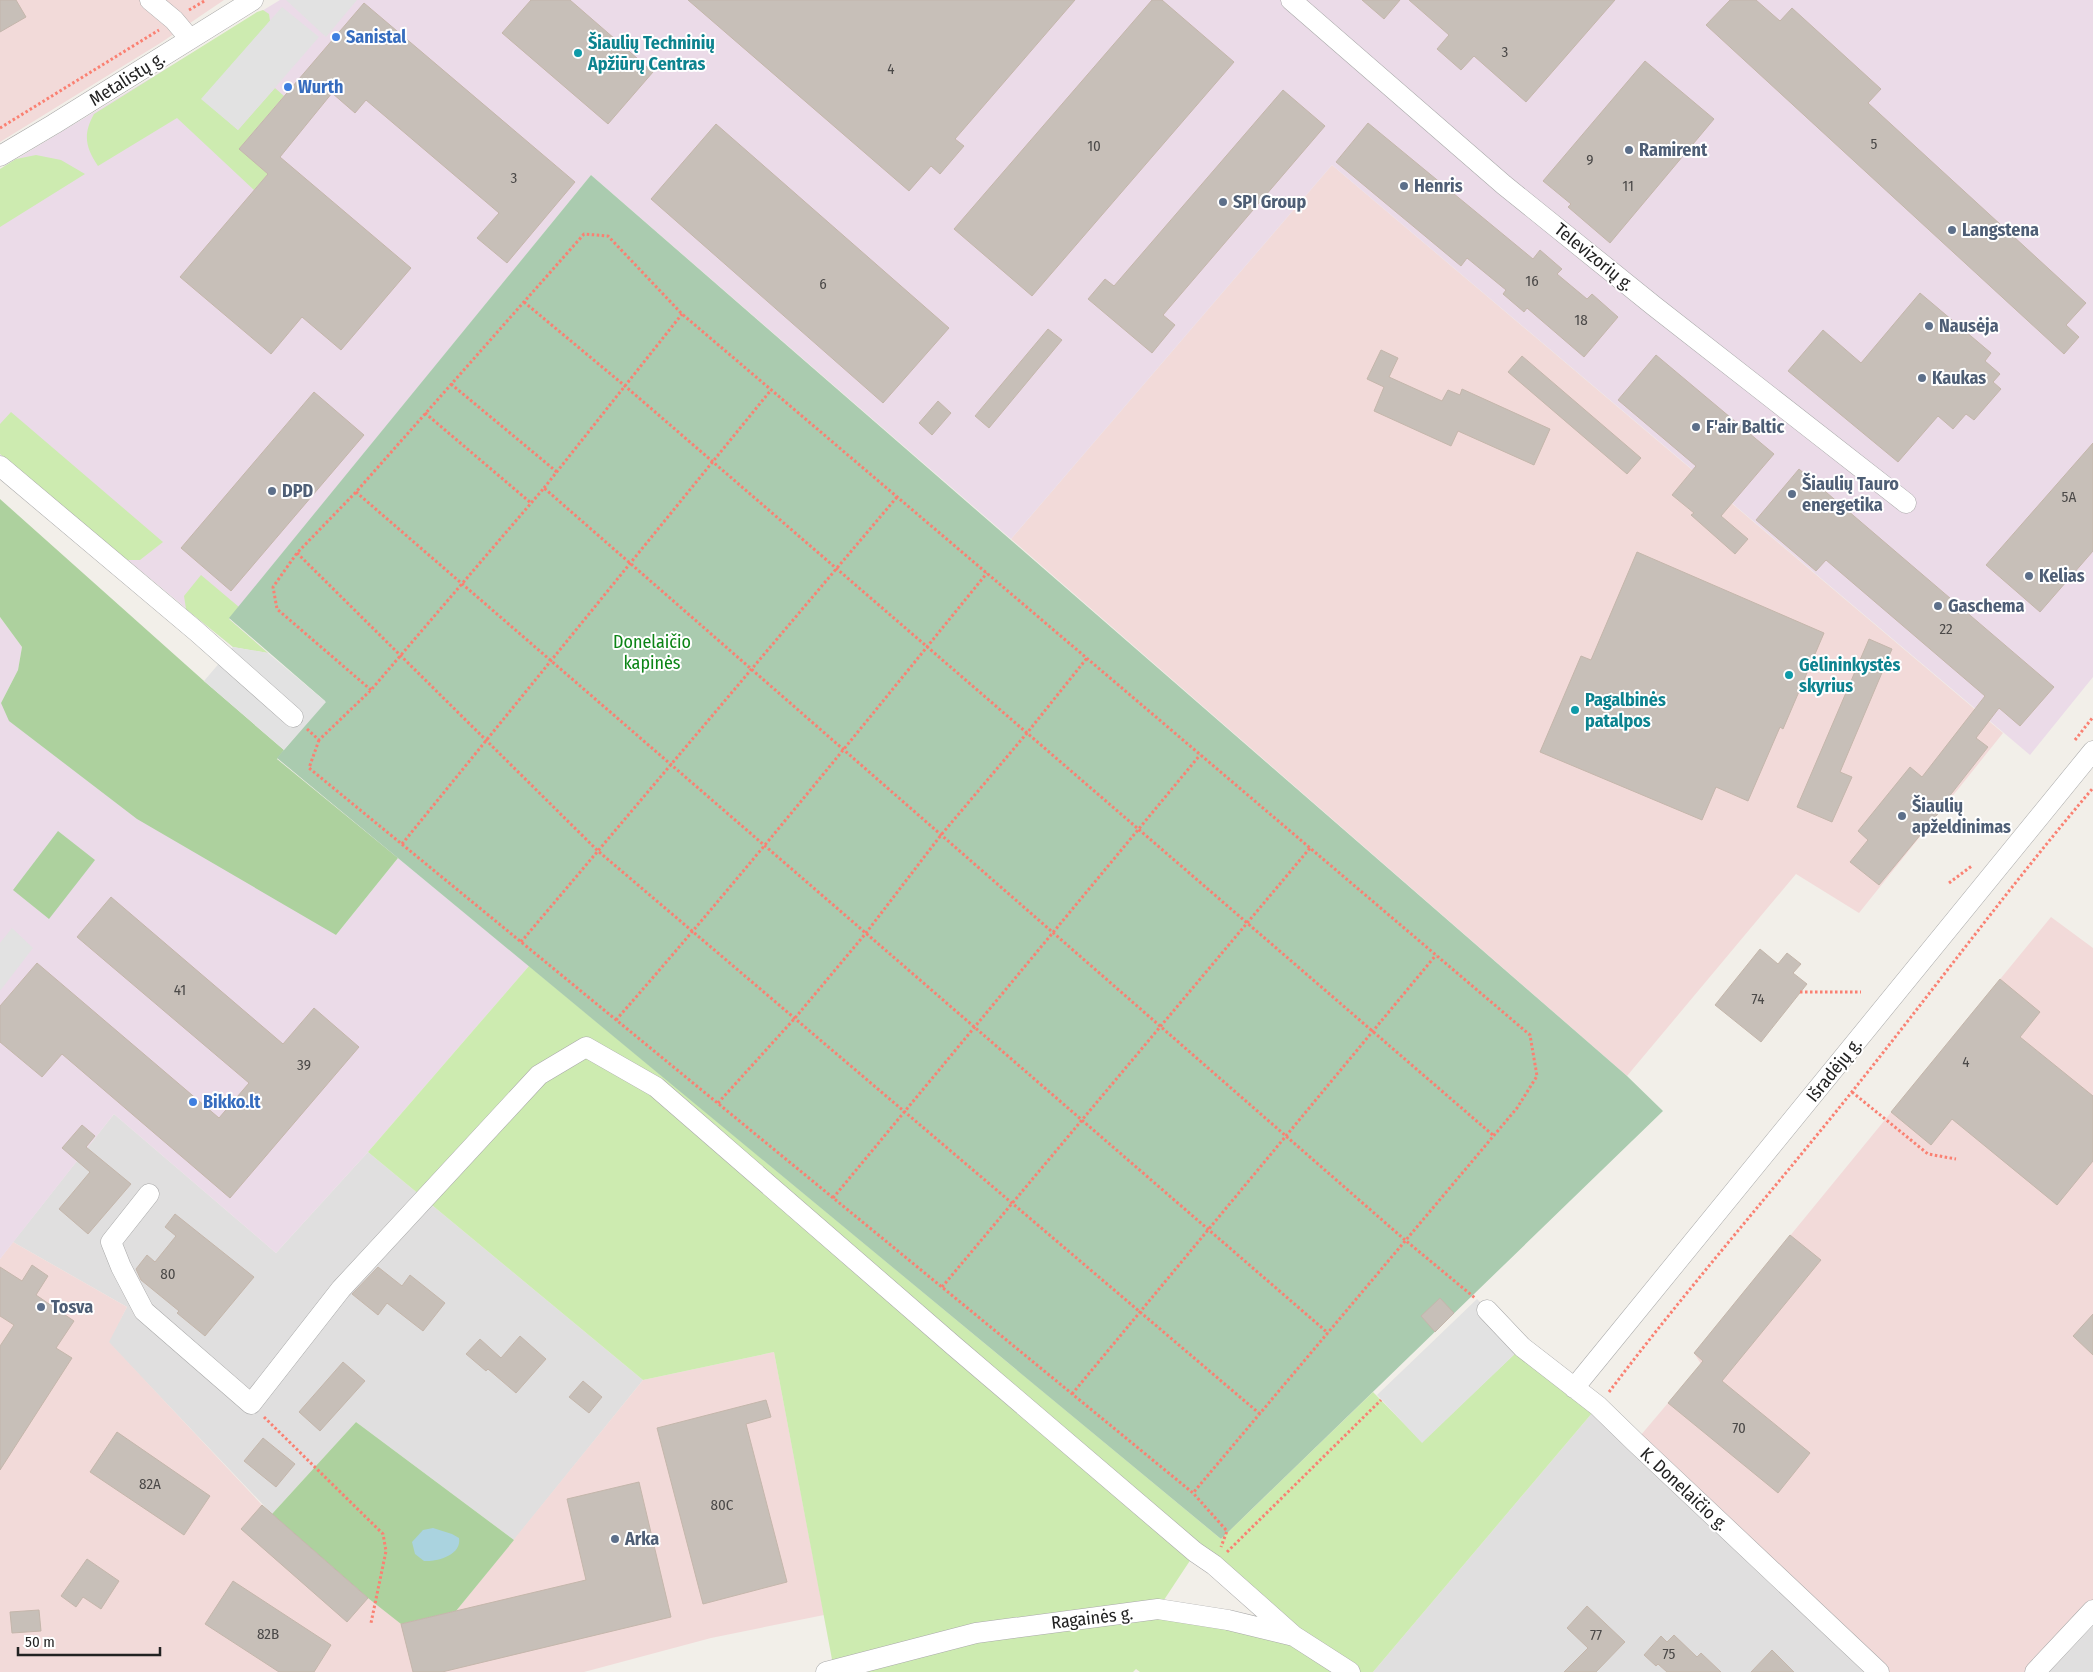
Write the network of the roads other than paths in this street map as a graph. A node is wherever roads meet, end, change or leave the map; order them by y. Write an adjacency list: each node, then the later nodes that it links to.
1 (150, 0): 4 (street)
2 (252, 0): 4 (street, Metalistų g.)
3 (1290, 0): 7 (street, Televizorių g.)
4 (190, 39): 5 (street, Metalistų g.)
5 (0, 156)
6 (0, 466): 8 (street)
7 (1906, 503)
8 (294, 717)
9 (2093, 751): 12 (street, Išradėjų g.)
10 (149, 1194): 14 (street)
11 (1487, 1310): 12 (street, K. Donelaičio g.)
12 (1574, 1388): 17 (street, K. Donelaičio g.)
13 (2093, 1610): 18 (street)
14 (1294, 1636): 15 (street, Ragainės g.); 16 (street, Ragainės g.)
15 (826, 1672)
16 (1350, 1672)
17 (1879, 1672)
18 (2035, 1672)

